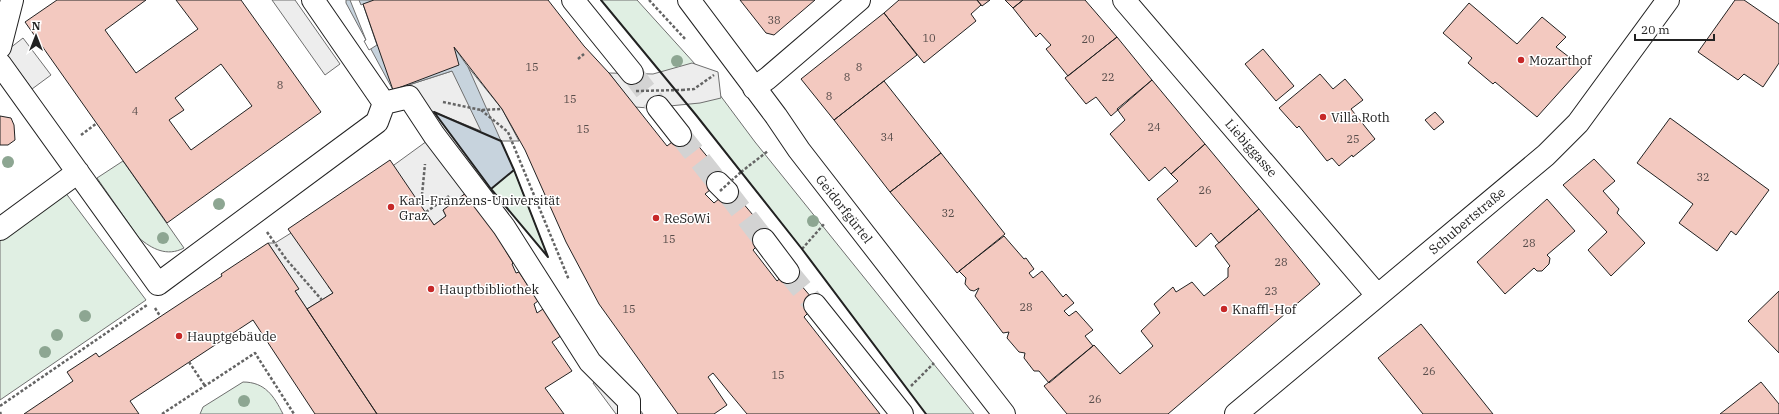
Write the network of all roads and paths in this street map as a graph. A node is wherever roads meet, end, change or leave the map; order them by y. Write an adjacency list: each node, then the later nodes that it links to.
1 (12, 0): 10 (street)
2 (313, 0): 15 (street)
3 (573, 0): 13 (street)
4 (649, 0): 9 (path)
5 (689, 0): 14 (street, Geidorfgürtel)
6 (859, 0): 14 (street)
7 (1124, 0): 34 (street, Liebiggasse)
8 (1668, 0): 34 (street, Schubertstraße)
9 (688, 42)
10 (0, 48)
11 (0, 64): 22 (street)
12 (718, 72): 13 (path, bridge)
13 (634, 82)
14 (754, 88): 46 (street, Geidorfgürtel)
15 (384, 103): 32 (street); 44 (street)
16 (658, 107): 20 (street)
17 (502, 109): 33 (path)
18 (97, 123): 19 (path)
19 (91, 127)
20 (680, 135)
21 (768, 151): 23 (path, bridge)
22 (78, 172): 27 (street); 32 (street)
23 (722, 189)
24 (454, 193): 25 (path)
25 (426, 212)
26 (825, 223): 30 (path)
27 (0, 229)
28 (764, 240): 31 (street)
29 (275, 243): 35 (path)
30 (802, 249)
31 (788, 272)
32 (158, 284): 41 (path)
33 (572, 286)
34 (1377, 295): 47 (street, Schubertstraße)
35 (322, 300)
36 (815, 306): 45 (street)
37 (936, 360): 40 (path)
38 (189, 362): 39 (path)
39 (205, 386): 42 (path); 43 (path)
40 (908, 390)
41 (0, 406)
42 (162, 414)
43 (294, 414)
44 (629, 414)
45 (902, 414)
46 (1004, 414)
47 (1236, 414)

